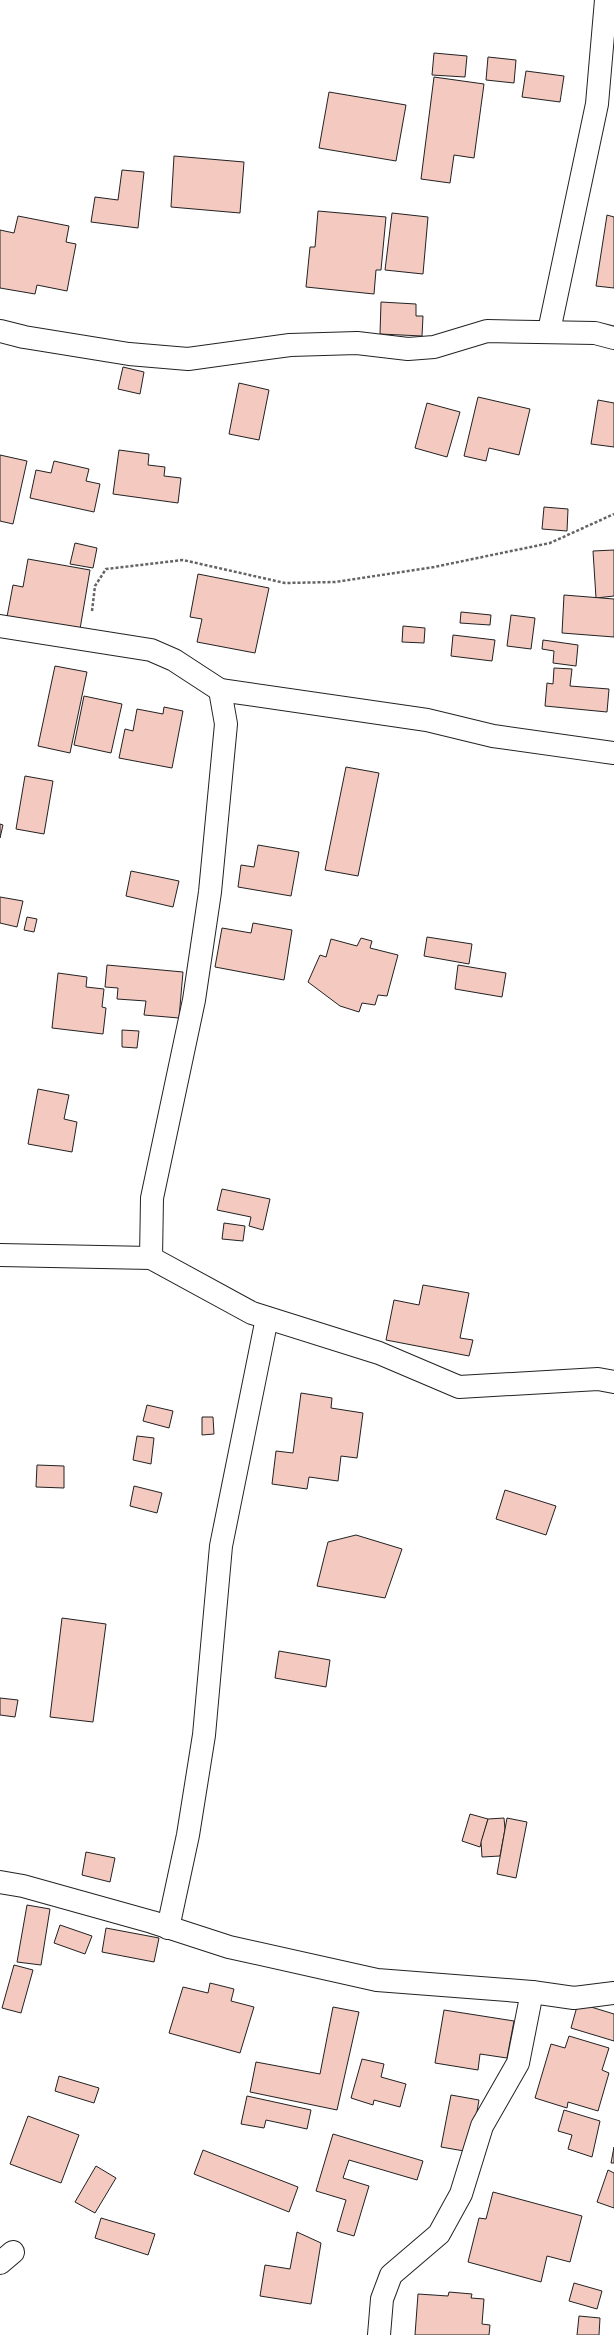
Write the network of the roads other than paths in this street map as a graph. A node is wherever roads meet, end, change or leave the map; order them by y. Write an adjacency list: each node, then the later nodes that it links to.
1 (606, 0): 3 (street)
2 (0, 331): 3 (street)
3 (549, 331): 4 (street)
4 (614, 338)
5 (0, 626): 6 (street)
6 (220, 690): 7 (street); 9 (street)
7 (614, 753)
8 (0, 1255): 9 (street)
9 (151, 1258): 10 (street)
10 (267, 1318): 11 (street); 13 (street)
11 (614, 1382)
12 (0, 1882): 13 (street)
13 (168, 1928): 14 (street)
14 (532, 1992): 15 (street); 16 (street)
15 (614, 1993)
16 (379, 2335)

